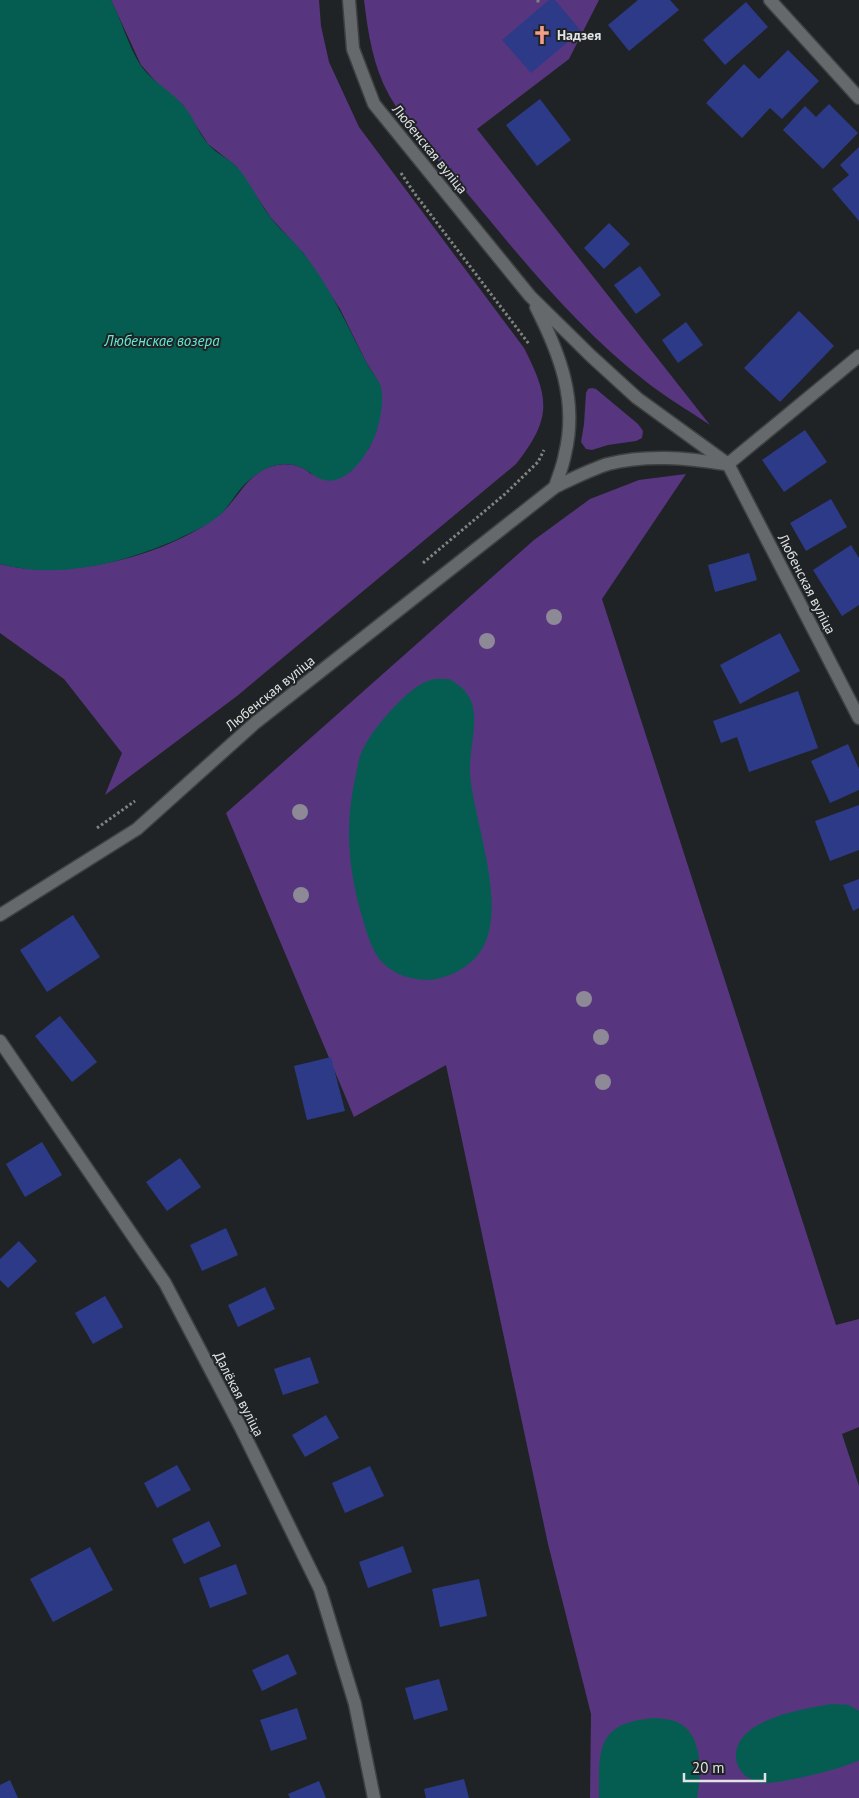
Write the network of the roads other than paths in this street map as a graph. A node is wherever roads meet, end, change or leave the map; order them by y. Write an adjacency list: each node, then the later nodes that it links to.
1 (349, 0): 4 (street, Любенская вуліца)
2 (770, 0): 3 (street)
3 (859, 98)
4 (530, 296): 6 (street, Любенская вуліца); 7 (street, Любенская вуліца)
5 (859, 356): 6 (street)
6 (728, 464): 7 (street, Любенская вуліца); 8 (street, Любенская вуліца)
7 (555, 487): 9 (street, Любенская вуліца)
8 (859, 718)
9 (0, 916)
10 (0, 1041): 11 (street, Далёкая вуліца)
11 (374, 1798)

